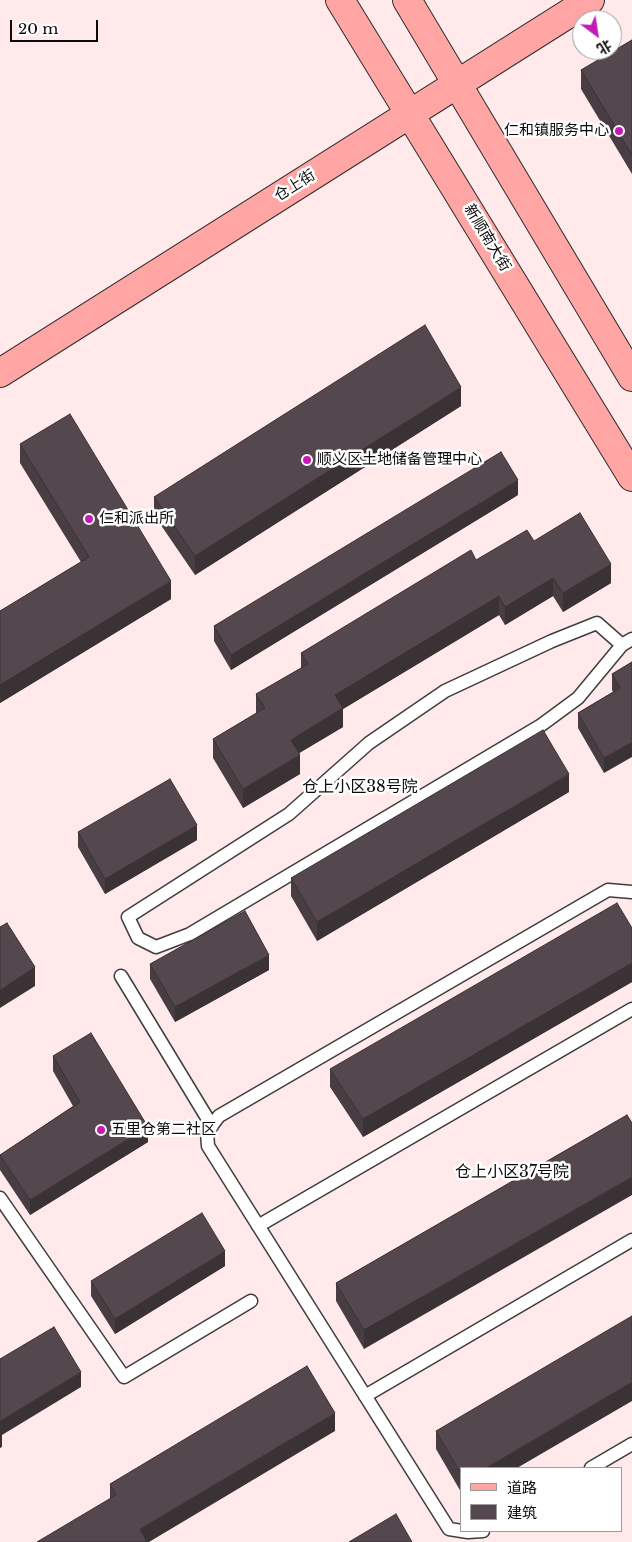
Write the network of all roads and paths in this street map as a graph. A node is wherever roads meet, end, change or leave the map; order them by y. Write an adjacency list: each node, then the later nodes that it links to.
1 (340, 0): 5 (main road, 新顺南大街)
2 (407, 0): 4 (main road)
3 (590, 0): 4 (main road, 仓上街)
4 (458, 83): 5 (main road, 仓上街); 7 (main road)
5 (409, 113): 6 (main road, 仓上街); 8 (main road, 新顺南大街)
6 (0, 373)
7 (632, 377)
8 (632, 477)
9 (627, 642): 9 (lane)
10 (632, 892): 13 (lane)
11 (120, 976): 13 (lane)
12 (632, 1009): 15 (lane)
13 (212, 1126): 15 (lane)
14 (0, 1198): 17 (lane)
15 (258, 1226): 18 (lane)
16 (632, 1240): 18 (lane)
17 (250, 1301)
18 (365, 1396): 21 (lane)
19 (632, 1444): 20 (lane)
20 (593, 1467)
21 (460, 1531)

